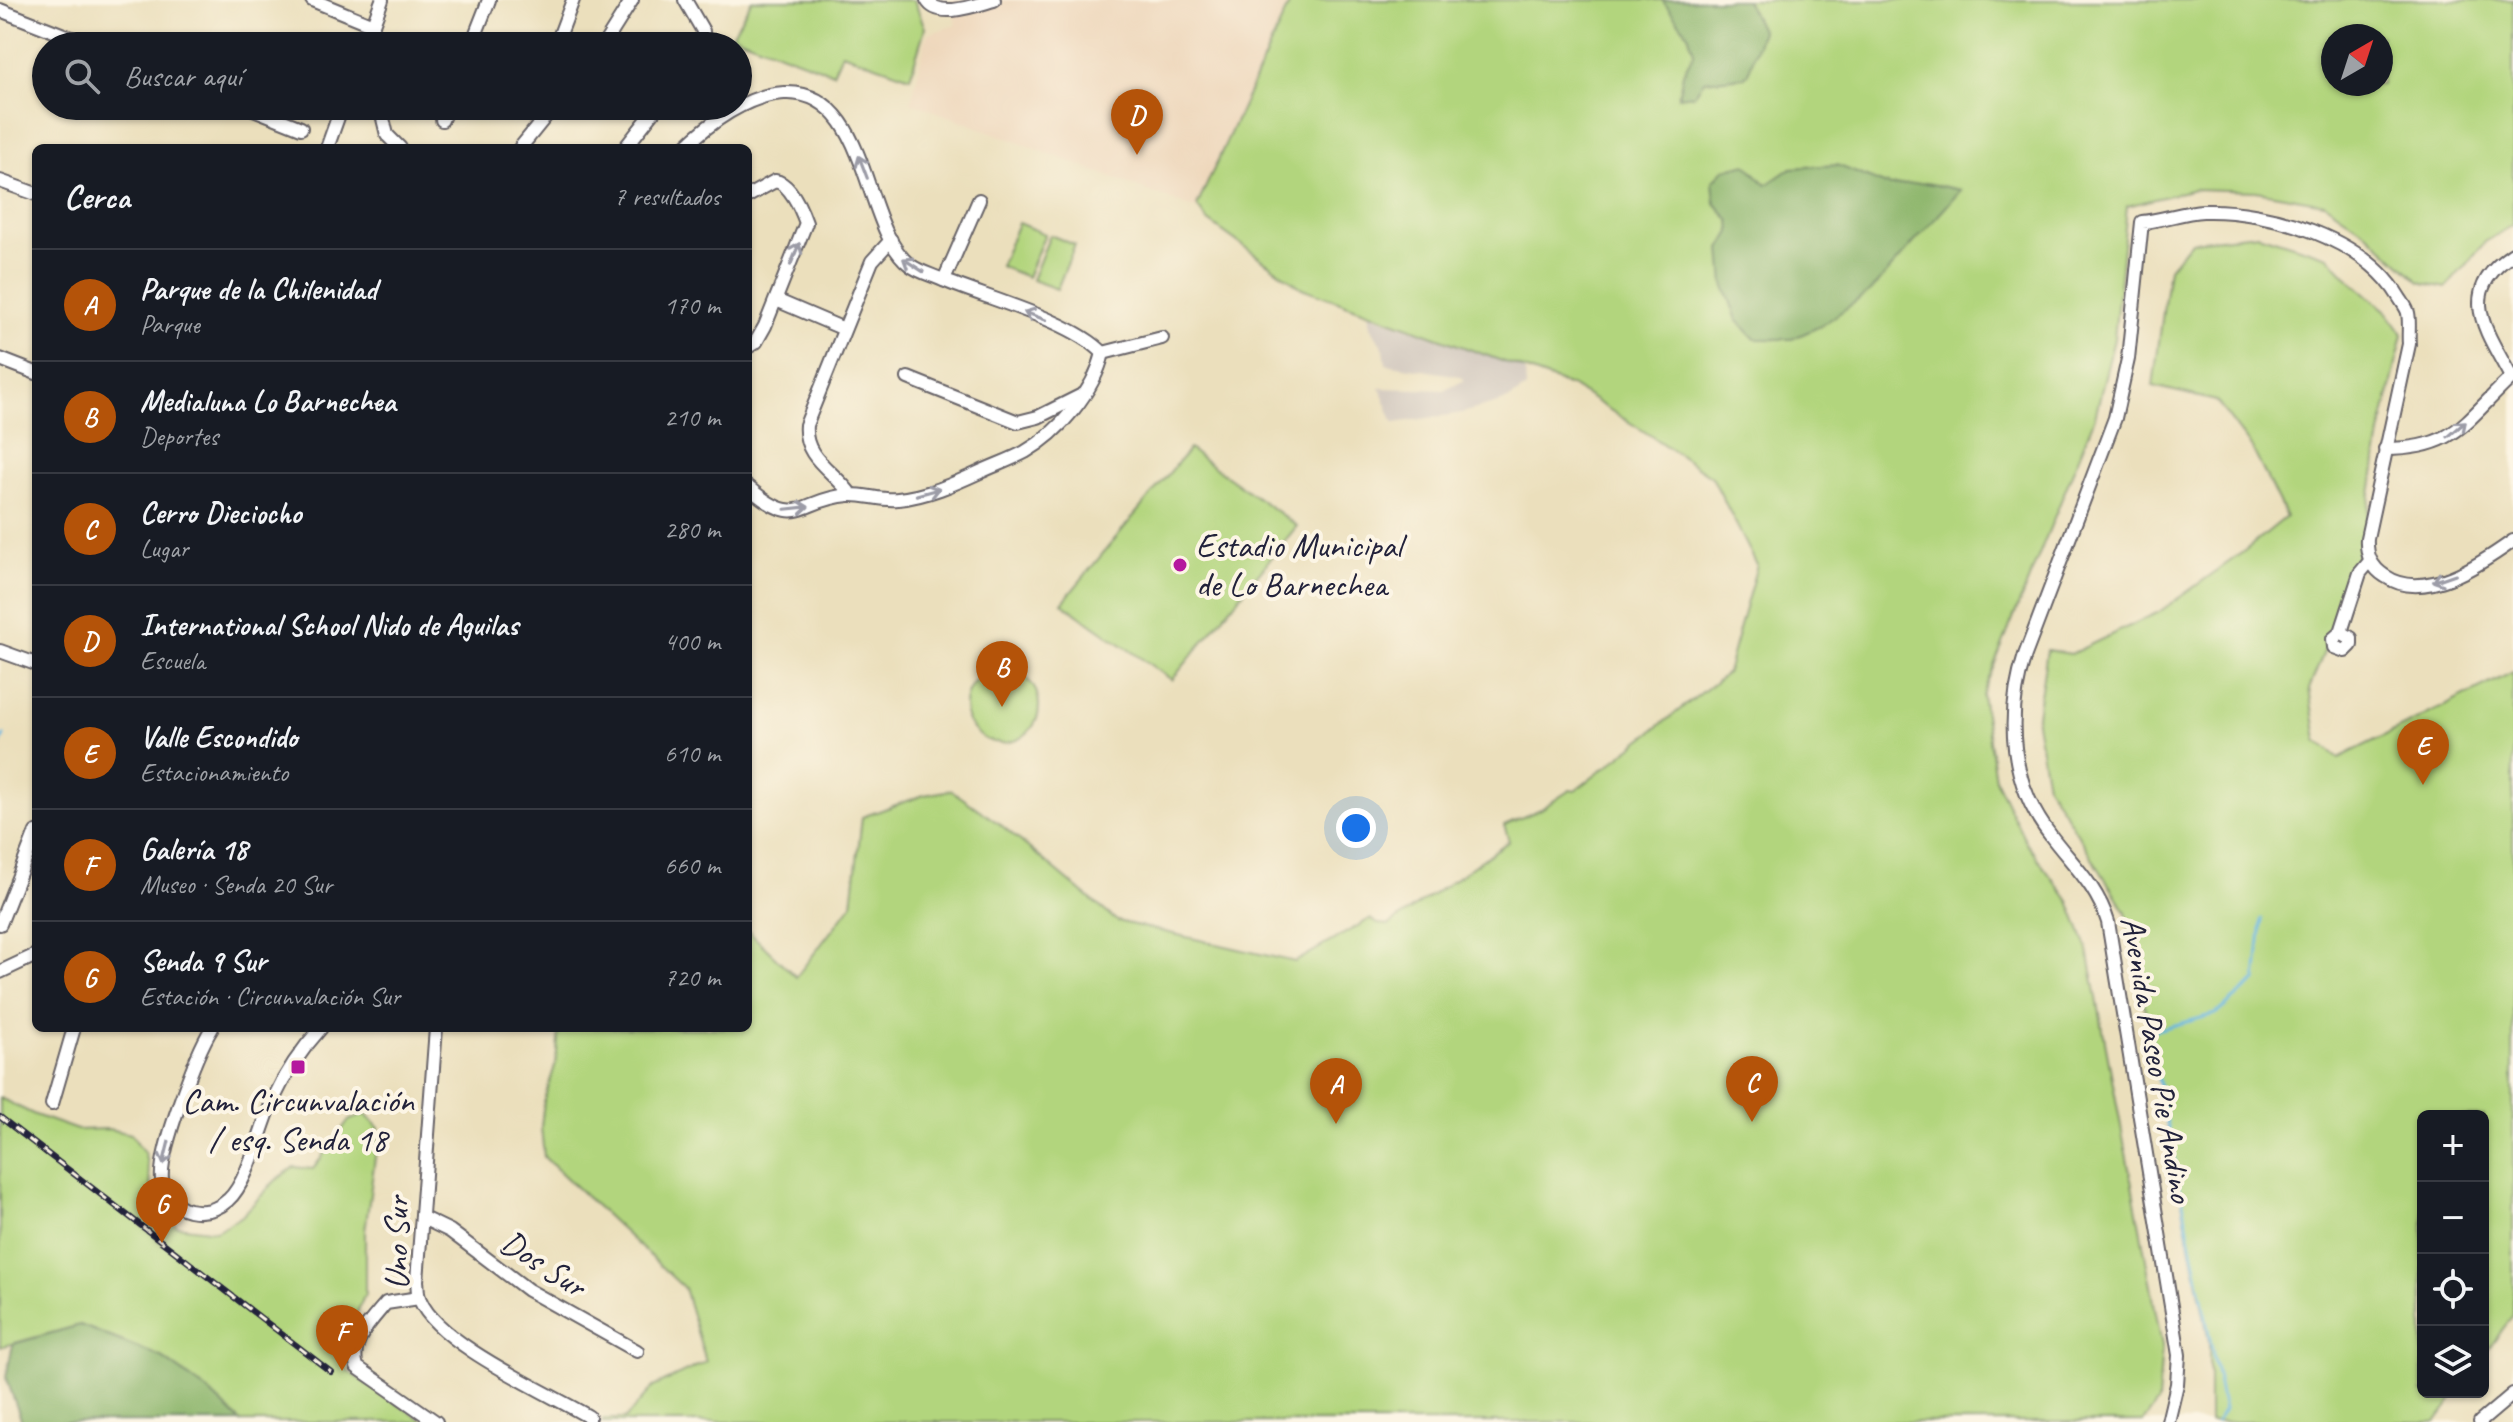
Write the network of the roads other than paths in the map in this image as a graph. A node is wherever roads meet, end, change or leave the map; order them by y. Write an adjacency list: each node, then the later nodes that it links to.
1 (382, 0): 10 (street)
2 (489, 0): 14 (street)
3 (573, 0): 15 (street)
4 (632, 0): 16 (street)
5 (685, 0): 17 (street)
6 (927, 0): 7 (street)
7 (994, 0)
8 (318, 1): 10 (street)
9 (0, 10): 11 (street)
10 (373, 25): 12 (street); 13 (street)
11 (56, 32)
12 (370, 32)
13 (373, 32)
14 (476, 32)
15 (561, 32)
16 (612, 32)
17 (703, 32)
18 (752, 101): 35 (street, one-way to 18)
19 (281, 120): 25 (street)
20 (337, 120): 26 (street)
21 (383, 120): 27 (street)
22 (543, 120): 28 (street)
23 (647, 120): 29 (street)
24 (721, 120): 30 (street, one-way to 30)
25 (301, 128)
26 (328, 144)
27 (396, 144)
28 (523, 144)
29 (628, 144)
30 (688, 144)
31 (0, 181): 32 (street)
32 (32, 193)
33 (752, 194): 38 (street, one-way to 33)
34 (979, 200): 37 (street)
35 (891, 240): 37 (street, one-way to 35); 39 (street)
36 (2513, 254): 45 (street)
37 (944, 280): 42 (street, one-way to 37)
38 (776, 300): 39 (street); 41 (street)
39 (844, 329): 50 (street)
40 (1162, 338): 42 (street)
41 (752, 343)
42 (1103, 353): 47 (street)
43 (0, 359): 44 (street)
44 (32, 371)
45 (2512, 376): 48 (street, one-way to 45)
46 (908, 378): 47 (street)
47 (1085, 394): 50 (street, one-way to 47)
48 (2385, 449): 52 (street); 71 (street, Avenida Paseo Pie Andino)
49 (752, 490): 50 (street, one-way to 50)
50 (851, 495)
51 (2513, 541): 52 (street, one-way to 52)
52 (2370, 561): 53 (street)
53 (2341, 632)
54 (0, 651): 55 (street)
55 (32, 663)
56 (32, 842): 57 (street)
57 (0, 924)
58 (32, 957): 59 (street)
59 (0, 972)
60 (73, 1032): 64 (street)
61 (210, 1032): 62 (street, one-way to 62)
62 (318, 1032)
63 (436, 1032): 65 (street, Uno Sur)
64 (52, 1104)
65 (423, 1218): 66 (street, Uno Sur); 67 (street, Dos Sur)
66 (419, 1298): 69 (street, Uno Sur); 70 (street)
67 (637, 1351)
68 (2513, 1394): 72 (street)
69 (589, 1417)
70 (436, 1422)
71 (2168, 1422)
72 (2480, 1422)

